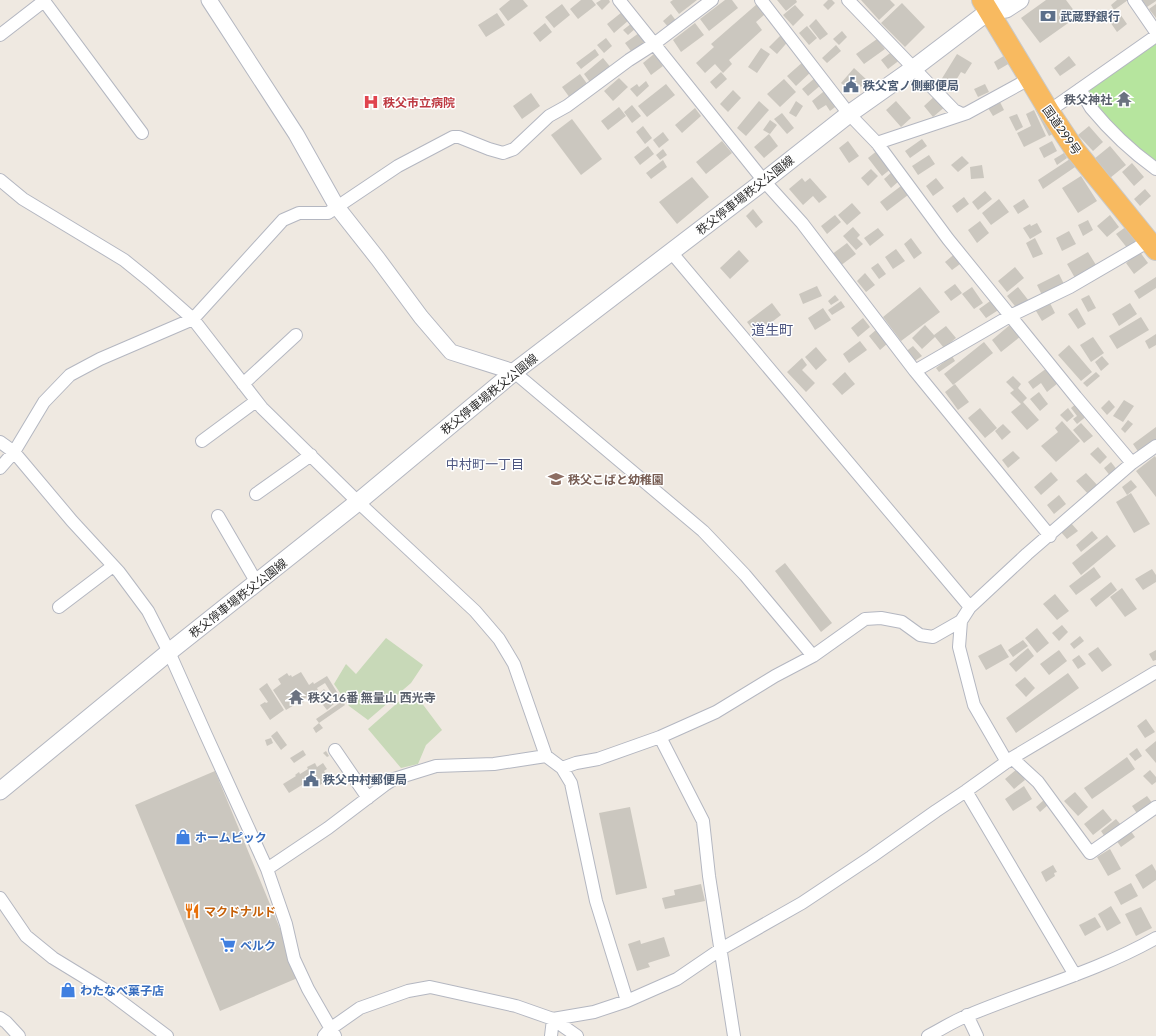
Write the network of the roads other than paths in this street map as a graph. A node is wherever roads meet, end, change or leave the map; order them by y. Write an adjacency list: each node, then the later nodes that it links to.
1 (209, 0): 24 (street)
2 (619, 0): 12 (street)
3 (712, 0): 12 (street)
4 (761, 0): 17 (street)
5 (848, 0): 13 (street)
6 (1020, 0): 8 (main road, 秩父停車場秩父公園線)
7 (1134, 0): 9 (street)
8 (989, 4): 13 (main road, 秩父停車場秩父公園線); 14 (highway, 国道299号)
9 (1156, 32)
10 (0, 35): 19 (street)
11 (1156, 36): 15 (street)
12 (654, 44): 23 (street); 24 (street)
13 (914, 68): 17 (main road, 秩父停車場秩父公園線); 18 (street)
14 (1029, 79): 16 (highway, 国道299号); 18 (street)
15 (1080, 89): 16 (street); 21 (street)
16 (1048, 111): 25 (highway, 国道299号)
17 (848, 114): 20 (street); 23 (main road, 秩父停車場秩父公園線)
18 (962, 114): 20 (street)
19 (142, 133)
20 (877, 143): 27 (street)
21 (1156, 169)
22 (0, 180): 28 (street)
23 (764, 181): 26 (main road, 秩父停車場秩父公園線); 30 (street)
24 (337, 207): 28 (street); 31 (street)
25 (1152, 246): 27 (street)
26 (671, 252): 31 (main road, 秩父停車場秩父公園線); 48 (street)
27 (1010, 316): 30 (street); 39 (street)
28 (193, 319): 32 (street); 37 (street)
29 (296, 335): 32 (street)
30 (915, 371): 44 (street)
31 (514, 372): 42 (main road, 秩父停車場秩父公園線); 51 (street)
32 (244, 384): 33 (street)
33 (256, 401): 34 (street); 38 (street)
34 (202, 441)
35 (0, 442): 37 (street)
36 (1156, 446): 39 (street)
37 (14, 452): 40 (street); 45 (street)
38 (311, 456): 41 (street); 42 (street)
39 (1132, 463): 44 (street)
40 (0, 468)
41 (256, 494)
42 (358, 502): 46 (main road, 秩父停車場秩父公園線); 55 (street)
43 (218, 516): 46 (street)
44 (1050, 536): 48 (street)
45 (113, 566): 47 (street); 50 (street)
46 (257, 584): 50 (main road, 秩父停車場秩父公園線)
47 (58, 607)
48 (970, 607): 49 (street)
49 (961, 621): 51 (street); 56 (street)
50 (169, 652): 58 (main road, 秩父停車場秩父公園線); 62 (street)
51 (813, 656): 53 (street)
52 (1156, 672): 56 (street)
53 (660, 737): 57 (street); 65 (street)
54 (335, 750): 60 (street)
55 (546, 756): 57 (street); 60 (street)
56 (1010, 760): 59 (street); 61 (street)
57 (562, 768): 67 (street)
58 (0, 791)
59 (966, 791): 65 (street); 66 (street)
60 (368, 798): 62 (street)
61 (1156, 807)
62 (267, 869): 71 (street)
63 (0, 898): 73 (street)
64 (1156, 938): 66 (street)
65 (721, 948): 67 (street); 76 (street)
66 (1075, 975): 68 (street)
67 (627, 1001): 70 (street)
68 (967, 1015): 77 (street); 78 (street)
69 (0, 1018): 72 (street)
70 (553, 1019): 71 (street); 74 (street); 75 (street)
71 (330, 1034)
72 (19, 1036)
73 (167, 1036)
74 (552, 1036)
75 (577, 1036)
76 (734, 1036)
77 (928, 1036)
78 (977, 1036)

